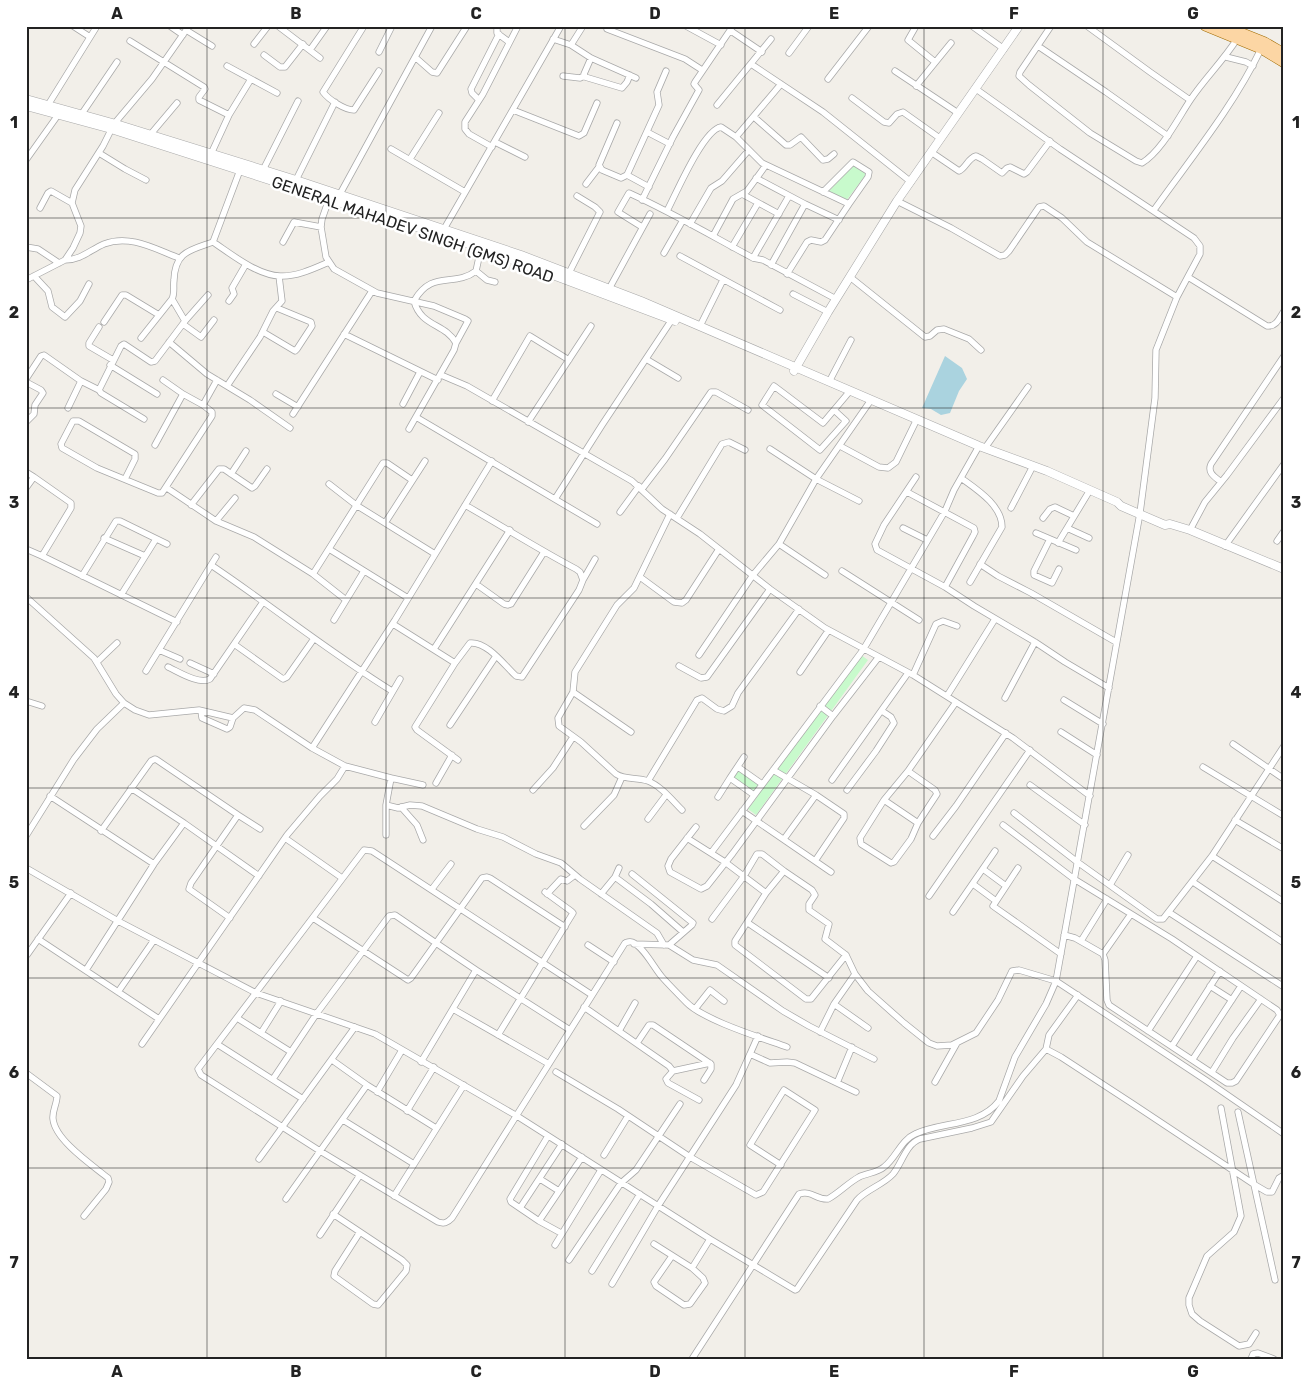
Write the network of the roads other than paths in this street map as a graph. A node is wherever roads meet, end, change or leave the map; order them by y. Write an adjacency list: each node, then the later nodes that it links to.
1 (73, 26): 29 (street)
2 (97, 26): 29 (street)
3 (170, 26): 27 (street)
4 (268, 26): 36 (street)
5 (278, 26): 37 (street)
6 (327, 26): 43 (street)
7 (364, 26): 81 (street)
8 (392, 26): 45 (street)
9 (432, 26): 50 (street)
10 (467, 26): 50 (street)
11 (497, 26): 28 (street)
12 (518, 26): 34 (street)
13 (561, 26): 30 (street)
14 (583, 26): 38 (street)
15 (686, 26): 39 (street)
16 (809, 26): 47 (street)
17 (869, 26): 70 (street)
18 (916, 26): 56 (street)
19 (972, 26): 44 (street)
20 (1019, 26): 44 (street)
21 (1051, 26): 41 (street)
22 (1088, 26): 78 (street)
23 (1205, 26): 32 (main road)
24 (1225, 26): 48 (main road)
25 (608, 29): 61 (street)
26 (732, 29): 39 (street); 46 (street)
27 (186, 30): 40 (street); 54 (street)
28 (499, 34): 34 (street); 77 (street)
29 (90, 37): 83 (street)
30 (553, 39): 38 (street); 86 (street)
31 (771, 39): 46 (street)
32 (1237, 39): 42 (main road); 51 (street)
33 (130, 41): 54 (street)
34 (509, 42): 77 (street)
35 (951, 43): 56 (street)
36 (254, 44)
37 (303, 44): 43 (street); 49 (street)
38 (571, 45): 53 (street)
39 (721, 45): 61 (street)
40 (212, 46)
41 (1038, 46): 97 (street); 97 (street)
42 (1261, 49): 57 (main road); 60 (street)
43 (310, 50): 52 (street)
44 (1004, 50): 73 (street)
45 (379, 52)
46 (762, 52): 58 (street)
47 (789, 53)
48 (1284, 53)
49 (264, 55)
50 (415, 56): 125 (street)
51 (1226, 57): 60 (street); 78 (street)
52 (320, 58)
53 (591, 58): 65 (street); 67 (street)
54 (164, 61): 91 (street); 94 (street)
55 (118, 62): 89 (street)
56 (935, 62): 72 (street)
57 (1284, 63)
58 (751, 64): 71 (street); 84 (street)
59 (226, 66): 69 (street)
60 (1253, 66): 137 (street)
61 (702, 70): 101 (street)
62 (379, 71): 81 (street)
63 (666, 71): 95 (street)
64 (895, 71): 72 (street)
65 (630, 75): 67 (street); 68 (street)
66 (563, 76): 67 (street)
67 (584, 76)
68 (636, 78)
69 (251, 79): 74 (street); 91 (street)
70 (828, 79)
71 (782, 84): 92 (street); 120 (street)
72 (916, 86): 88 (street)
73 (976, 89): 88 (street); 100 (street)
74 (278, 93)
75 (852, 98): 99 (street)
76 (26, 100): 83 (street)
77 (480, 100): 102 (street)
78 (1190, 100): 97 (street)
79 (298, 101): 115 (street)
80 (178, 102): 96 (street)
81 (335, 102): 119 (street)
82 (597, 103): 86 (street)
83 (48, 105): 89 (street)
84 (717, 105)
85 (26, 106): 90 (street, GENERAL MAHADEV SINGH (GMS) ROAD)
86 (513, 110): 102 (street)
87 (439, 113): 110 (street)
88 (958, 113): 99 (street)
89 (81, 114): 94 (street)
90 (58, 115): 94 (street, GENERAL MAHADEV SINGH (GMS) ROAD); 111 (street)
91 (229, 116): 107 (street)
92 (754, 117): 98 (street); 108 (street)
93 (617, 123): 113 (street)
94 (112, 126): 96 (street); 106 (street); 114 (street, GENERAL MAHADEV SINGH (GMS) ROAD)
95 (647, 132): 101 (street); 116 (street)
96 (150, 135): 107 (street)
97 (1168, 136)
98 (736, 138): 104 (street); 138 (street)
99 (941, 139): 105 (street)
100 (1050, 141): 105 (street); 137 (street)
101 (670, 144): 122 (street)
102 (494, 145): 109 (street); 123 (street)
103 (391, 149): 110 (street)
104 (748, 151): 112 (street); 143 (street)
105 (931, 152): 120 (street)
106 (99, 153): 118 (street); 132 (street)
107 (211, 154): 115 (street)
108 (834, 154)
109 (526, 157)
110 (410, 159): 123 (street)
111 (26, 160)
112 (766, 165): 117 (street); 124 (street)
113 (599, 167): 116 (street); 121 (street)
114 (240, 170): 129 (street, GENERAL MAHADEV SINGH (GMS) ROAD); 148 (street)
115 (263, 170): 119 (street)
116 (627, 175): 122 (street)
117 (756, 178): 126 (street); 128 (street)
118 (146, 180)
119 (296, 180): 125 (street)
120 (911, 182): 131 (street)
121 (586, 184)
122 (649, 187): 130 (street)
123 (464, 192): 146 (street)
124 (823, 192): 135 (street); 135 (street)
125 (340, 194): 146 (street)
126 (742, 194): 133 (street); 147 (street)
127 (577, 196): 163 (street)
128 (789, 196): 134 (street); 140 (street)
129 (329, 199): 144 (street); 152 (street, GENERAL MAHADEV SINGH (GMS) ROAD)
130 (642, 200): 138 (street); 145 (street)
131 (897, 201): 167 (street); 177 (street)
132 (72, 203): 136 (street); 157 (street)
133 (758, 203): 140 (street); 151 (street)
134 (805, 204): 142 (street); 161 (street)
135 (849, 204): 142 (street)
136 (40, 208)
137 (1154, 210): 168 (street)
138 (667, 211): 141 (street)
139 (650, 214): 145 (street)
140 (779, 214): 156 (street)
141 (683, 220): 143 (street); 153 (street)
142 (839, 220): 164 (street)
143 (690, 224): 147 (street)
144 (321, 228): 149 (street); 158 (street)
145 (642, 228): 173 (street)
146 (444, 229): 163 (street)
147 (714, 236): 151 (street)
148 (214, 242): 155 (street); 160 (street)
149 (283, 242)
150 (26, 247): 159 (street)
151 (732, 247): 156 (street)
152 (481, 248): 162 (street); 187 (street, GENERAL MAHADEV SINGH (GMS) ROAD)
153 (664, 253)
154 (680, 256): 170 (street)
155 (179, 258): 157 (street); 178 (street)
156 (753, 258): 161 (street)
157 (65, 260): 159 (street)
158 (329, 262): 166 (street); 174 (street)
159 (59, 264): 165 (street)
160 (246, 264): 166 (street); 180 (street)
161 (771, 265): 164 (street)
162 (476, 271): 171 (street); 181 (street)
163 (568, 273): 173 (street)
164 (788, 274): 179 (street)
165 (34, 276): 169 (street); 172 (street)
166 (279, 276): 182 (street)
167 (850, 277): 179 (street); 200 (street)
168 (1188, 277): 177 (street); 184 (street)
169 (26, 280)
170 (723, 280): 183 (street); 192 (street)
171 (495, 282)
172 (90, 284)
173 (609, 289): 187 (street)
174 (372, 291): 181 (street); 195 (street)
175 (793, 294): 185 (street)
176 (208, 295): 190 (street)
177 (1177, 297): 273 (street)
178 (172, 299): 186 (street); 190 (street)
179 (836, 300): 185 (street)
180 (229, 301)
181 (414, 301): 199 (street); 199 (street)
182 (277, 308): 194 (street); 194 (street)
183 (780, 310)
184 (1284, 311)
185 (828, 312): 205 (street)
186 (159, 315): 189 (street); 196 (street)
187 (673, 318): 192 (street); 202 (street); 205 (street, GENERAL MAHADEV SINGH (GMS) ROAD)
188 (214, 320): 190 (street)
189 (104, 322)
190 (184, 323): 198 (street)
191 (591, 326): 203 (street)
192 (700, 326): 205 (street)
193 (98, 328): 204 (street)
194 (263, 332): 214 (street)
195 (344, 334): 206 (street); 226 (street)
196 (141, 338)
197 (851, 340): 213 (street)
198 (169, 342): 204 (street); 211 (street)
199 (456, 343): 207 (street)
200 (981, 350)
201 (1284, 356): 258 (street)
202 (646, 359): 208 (street); 244 (street)
203 (569, 360): 223 (street); 235 (street)
204 (112, 362): 216 (street); 218 (street)
205 (794, 369): 213 (street, GENERAL MAHADEV SINGH (GMS) ROAD)
206 (420, 372): 207 (street); 224 (street)
207 (439, 378): 223 (street); 231 (street)
208 (678, 378)
209 (81, 380): 212 (street); 216 (street); 227 (street)
210 (163, 380): 219 (street)
211 (217, 380): 214 (street); 225 (street)
212 (26, 381): 234 (street)
213 (829, 382): 217 (street, GENERAL MAHADEV SINGH (GMS) ROAD)
214 (227, 386): 236 (street)
215 (1028, 387): 240 (street)
216 (99, 390): 232 (street)
217 (850, 391): 222 (street, GENERAL MAHADEV SINGH (GMS) ROAD); 229 (street)
218 (157, 394)
219 (183, 394): 225 (street); 238 (street)
220 (276, 394): 226 (street)
221 (1284, 398): 258 (street)
222 (871, 400): 233 (street, GENERAL MAHADEV SINGH (GMS) ROAD); 239 (street)
223 (492, 401): 235 (street)
224 (403, 404)
225 (203, 405): 261 (street)
226 (298, 407): 230 (street)
227 (68, 408)
228 (748, 410): 262 (street)
229 (834, 410): 229 (street)
230 (293, 414)
231 (416, 417): 237 (street); 245 (street)
232 (144, 419)
233 (917, 419): 239 (street); 240 (street, GENERAL MAHADEV SINGH (GMS) ROAD)
234 (26, 422)
235 (528, 422): 244 (street)
236 (290, 428)
237 (409, 429)
238 (155, 445)
239 (840, 446): 256 (street)
240 (982, 447): 248 (street, GENERAL MAHADEV SINGH (GMS) ROAD); 254 (street)
241 (745, 450): 277 (street)
242 (770, 450): 256 (street)
243 (246, 451): 251 (street)
244 (585, 453): 262 (street); 266 (street)
245 (492, 461): 266 (street); 270 (street)
246 (425, 462): 257 (street)
247 (1284, 464): 297 (street)
248 (1033, 466): 263 (street, GENERAL MAHADEV SINGH (GMS) ROAD); 271 (street)
249 (267, 469): 251 (street)
250 (26, 472): 252 (street)
251 (231, 474): 268 (street)
252 (34, 477): 260 (street); 304 (street)
253 (916, 477): 264 (street)
254 (961, 478): 272 (street); 308 (street)
255 (126, 479): 255 (street); 261 (street)
256 (816, 479): 267 (street); 296 (street)
257 (412, 480): 269 (street); 280 (street)
258 (1221, 482): 285 (street)
259 (329, 484): 269 (street)
260 (26, 488)
261 (167, 488): 268 (street)
262 (640, 488): 274 (street); 275 (street)
263 (1090, 490): 273 (street, GENERAL MAHADEV SINGH (GMS) ROAD); 276 (street)
264 (906, 492): 272 (street); 310 (street)
265 (235, 498): 279 (street)
266 (555, 499): 281 (street)
267 (859, 501)
268 (192, 505): 279 (street)
269 (356, 505): 280 (street); 298 (street)
270 (465, 505): 284 (street); 303 (street)
271 (1012, 508)
272 (945, 511): 292 (street); 323 (street)
273 (1140, 511): 285 (street, GENERAL MAHADEV SINGH (GMS) ROAD); 341 (street)
274 (620, 512)
275 (670, 514): 277 (street); 319 (street)
276 (1074, 516): 278 (street); 283 (street)
277 (677, 518): 300 (street)
278 (1043, 518)
279 (216, 521): 315 (street)
280 (385, 523): 303 (street)
281 (596, 524)
282 (903, 528): 292 (street)
283 (1067, 528): 289 (street); 294 (street)
284 (510, 530): 302 (street); 322 (street)
285 (1190, 530): 297 (street, GENERAL MAHADEV SINGH (GMS) ROAD)
286 (1284, 531): 293 (street)
287 (1036, 533): 291 (street)
288 (104, 538): 290 (street); 305 (street); 318 (street)
289 (1089, 538)
290 (156, 539): 295 (street); 305 (street)
291 (1050, 539): 294 (street); 311 (street)
292 (927, 540): 310 (street)
293 (1277, 541)
294 (1058, 543): 301 (street)
295 (167, 544)
296 (779, 544): 316 (street); 317 (street)
297 (1225, 546): 312 (street, GENERAL MAHADEV SINGH (GMS) ROAD)
298 (329, 548): 313 (street); 315 (street)
299 (26, 549): 304 (street)
300 (719, 549): 316 (street); 319 (street)
301 (1076, 550)
302 (544, 552): 320 (street); 322 (street)
303 (435, 554): 327 (street)
304 (42, 556): 318 (street)
305 (145, 556): 325 (street)
306 (216, 556): 309 (street)
307 (595, 559): 320 (street)
308 (980, 564): 321 (street); 341 (street)
309 (211, 565): 329 (street); 335 (street)
310 (911, 569): 323 (street); 330 (street)
311 (1060, 570)
312 (1284, 570)
313 (364, 571): 327 (street); 328 (street)
314 (842, 571): 330 (street)
315 (313, 574): 328 (street)
316 (753, 575): 324 (street); 347 (street)
317 (825, 575)
318 (82, 576): 325 (street)
319 (640, 577): 364 (street)
320 (583, 580): 348 (street)
321 (970, 582)
322 (476, 584): 344 (street)
323 (945, 587): 332 (street)
324 (770, 589): 331 (street); 354 (street)
325 (121, 595): 335 (street)
326 (26, 597): 351 (street)
327 (408, 598): 336 (street)
328 (346, 600): 333 (street)
329 (263, 602): 339 (street); 343 (street)
330 (891, 603): 334 (street); 346 (street)
331 (799, 610): 338 (street); 404 (street)
332 (995, 619): 340 (street); 365 (street)
333 (334, 620)
334 (919, 620)
335 (177, 622): 345 (street)
336 (393, 624): 344 (street); 357 (street)
337 (957, 626): 360 (street)
338 (828, 631): 346 (street); 358 (street)
339 (313, 640): 343 (street); 357 (street)
340 (1035, 642): 362 (street); 366 (street)
341 (1116, 642): 362 (street)
342 (117, 643): 351 (street)
343 (234, 644): 359 (street)
344 (434, 649): 353 (street)
345 (159, 650): 350 (street); 356 (street)
346 (863, 650): 349 (street); 372 (street)
347 (699, 655)
348 (496, 656): 353 (street); 379 (street)
349 (878, 658): 360 (street); 375 (street)
350 (180, 659)
351 (97, 662): 370 (street)
352 (190, 663): 359 (street)
353 (456, 663): 389 (street)
354 (680, 666)
355 (168, 667): 359 (street)
356 (146, 671)
357 (361, 672): 363 (street); 386 (street)
358 (800, 672)
359 (214, 674)
360 (910, 674): 365 (street); 374 (street)
361 (400, 679): 363 (street)
362 (1109, 688): 378 (street)
363 (392, 691): 377 (street)
364 (574, 692): 380 (street); 383 (street)
365 (946, 696): 369 (street)
366 (1006, 698)
367 (1064, 700): 378 (street)
368 (26, 701): 371 (street)
369 (956, 702): 382 (street); 397 (street)
370 (124, 703): 373 (street); 415 (street)
371 (42, 706)
372 (820, 706): 375 (street); 396 (street)
373 (201, 711): 376 (street); 376 (street)
374 (882, 711): 403 (street); 411 (street)
375 (833, 716): 401 (street)
376 (234, 718): 386 (street)
377 (375, 722)
378 (1103, 724): 388 (street)
379 (450, 725)
380 (631, 732)
381 (1061, 732): 388 (street)
382 (1006, 733): 387 (street); 440 (street)
383 (573, 737): 398 (street); 410 (street)
384 (1233, 744): 395 (street)
385 (1284, 746): 395 (street)
386 (312, 748): 392 (street)
387 (1030, 750): 416 (street); 477 (street)
388 (1097, 755): 416 (street)
389 (452, 756): 391 (street); 405 (street)
390 (744, 757): 393 (street)
391 (458, 760)
392 (345, 766): 399 (street); 441 (street)
393 (738, 767): 400 (street); 406 (street)
394 (1203, 767): 417 (street)
395 (1268, 769): 402 (street); 417 (street)
396 (773, 770): 401 (street); 406 (street)
397 (908, 770): 419 (street); 431 (street)
398 (622, 777): 404 (street); 434 (street)
399 (391, 778): 407 (street); 420 (street)
400 (730, 778): 413 (street); 418 (street)
401 (788, 778): 414 (street); 428 (street)
402 (1284, 779)
403 (832, 780)
404 (648, 781): 412 (street)
405 (436, 783)
406 (762, 784): 413 (street)
407 (423, 785)
408 (1030, 785): 433 (street)
409 (132, 788): 425 (street); 430 (street); 437 (street)
410 (534, 790)
411 (847, 790)
412 (666, 795): 422 (street); 427 (street)
413 (754, 795): 423 (street)
414 (816, 795): 443 (street); 451 (street)
415 (50, 796): 437 (street); 439 (street)
416 (1090, 796): 433 (street)
417 (1252, 796): 426 (street); 429 (street)
418 (718, 797)
419 (884, 800): 431 (street); 431 (street)
420 (386, 805): 421 (street); 438 (street)
421 (402, 807): 444 (street); 463 (street)
422 (682, 810)
423 (742, 811): 428 (street); 448 (street)
424 (1014, 813): 453 (street)
425 (238, 815): 436 (street); 445 (street)
426 (1284, 816)
427 (648, 819)
428 (757, 820): 443 (street); 452 (street)
429 (1236, 820): 446 (street); 450 (street)
430 (184, 823): 445 (street); 454 (street)
431 (918, 823)
432 (1003, 825): 468 (street)
433 (1084, 825): 453 (street)
434 (584, 826)
435 (696, 826): 442 (street)
436 (260, 828)
437 (102, 831): 454 (street)
438 (386, 835)
439 (26, 836)
440 (933, 836)
441 (285, 838): 464 (street); 466 (street)
442 (687, 838): 448 (street); 452 (street)
443 (784, 839): 451 (street)
444 (423, 840)
445 (217, 847): 464 (street); 485 (street)
446 (1284, 849)
447 (995, 851): 459 (street)
448 (711, 853): 452 (street)
449 (1128, 855): 471 (street)
450 (1212, 856): 469 (street); 480 (street)
451 (815, 860): 461 (street)
452 (725, 862): 465 (street)
453 (1076, 862): 468 (street); 471 (street)
454 (154, 864): 488 (street)
455 (451, 864): 473 (street)
456 (26, 868): 474 (street)
457 (619, 868): 467 (street)
458 (1018, 868): 472 (street)
459 (983, 869): 470 (street); 472 (street)
460 (784, 871): 465 (street); 475 (street); 505 (street)
461 (831, 872)
462 (632, 874): 491 (street)
463 (575, 875): 476 (street); 490 (street)
464 (259, 876): 485 (street)
465 (744, 876): 475 (street); 487 (street)
466 (342, 878): 473 (street); 486 (street)
467 (615, 878): 476 (street); 491 (street)
468 (1074, 879): 478 (street); 492 (street)
469 (1193, 882): 483 (street); 497 (street)
470 (973, 884): 479 (street); 482 (street)
471 (1110, 885): 483 (street)
472 (1006, 886): 479 (street)
473 (432, 889): 481 (street)
474 (71, 893): 488 (street); 493 (street)
475 (766, 893): 489 (street)
476 (601, 894): 500 (street)
477 (929, 896)
478 (1107, 899): 484 (street); 495 (street)
479 (996, 901): 502 (street)
480 (1284, 902)
481 (461, 908): 490 (street); 496 (street); 507 (street)
482 (953, 912)
483 (1170, 913): 518 (street)
484 (1131, 914): 503 (street); 506 (street)
485 (230, 918): 509 (street)
486 (313, 918): 501 (street); 520 (street)
487 (712, 918)
488 (118, 921): 494 (street); 510 (street)
489 (748, 923): 514 (street); 514 (street)
490 (564, 927): 507 (street)
491 (683, 932): 500 (street)
492 (1064, 935): 495 (street); 502 (street)
493 (38, 939): 504 (street); 510 (street)
494 (154, 940): 509 (street); 519 (street)
495 (1081, 941): 503 (street)
496 (436, 943): 501 (street); 501 (street); 511 (street)
497 (1284, 943)
498 (634, 944): 500 (street); 508 (street); 532 (street)
499 (588, 945): 508 (street)
500 (666, 945): 541 (street)
501 (364, 951): 533 (street)
502 (1061, 954): 515 (street)
503 (1103, 954): 540 (street)
504 (27, 955)
505 (846, 955): 513 (street); 514 (street)
506 (1197, 956): 512 (street); 540 (street)
507 (542, 962): 521 (street); 523 (street)
508 (614, 962): 521 (street)
509 (199, 963): 520 (street); 535 (street)
510 (86, 970): 519 (street)
511 (476, 970): 523 (street); 531 (street)
512 (1220, 971): 516 (street); 517 (street)
513 (855, 974): 529 (street); 546 (street)
514 (829, 978)
515 (1056, 981): 522 (street); 546 (street); 621 (street)
516 (1210, 986): 525 (street); 549 (street)
517 (1241, 986): 524 (street); 525 (street)
518 (1284, 987)
519 (118, 992): 535 (street)
520 (256, 993): 526 (street); 534 (street)
521 (592, 995): 530 (street)
522 (1078, 995): 553 (street); 586 (street)
523 (520, 998): 538 (street); 543 (street)
524 (1261, 999): 565 (street); 565 (street)
525 (1232, 1000): 557 (street)
526 (281, 1001): 533 (street); 542 (street)
527 (724, 1001): 532 (street)
528 (635, 1003): 539 (street)
529 (834, 1004): 537 (street); 541 (street)
530 (584, 1007): 538 (street); 539 (street)
531 (453, 1009): 543 (street); 559 (street)
532 (695, 1009): 544 (street)
533 (317, 1013): 536 (street); 554 (street)
534 (237, 1018): 542 (street); 548 (street)
535 (159, 1019): 547 (street)
536 (355, 1027): 552 (street); 558 (street)
537 (868, 1028)
538 (570, 1030): 561 (street)
539 (619, 1031): 545 (street)
540 (1148, 1031): 549 (street)
541 (820, 1032): 551 (street)
542 (261, 1033): 554 (street)
543 (498, 1035): 561 (street)
544 (758, 1036): 550 (street); 555 (street)
545 (637, 1043): 560 (street); 563 (street)
546 (957, 1043): 569 (street)
547 (142, 1044)
548 (217, 1044): 567 (street); 584 (street)
549 (1172, 1046): 557 (street)
550 (787, 1047)
551 (852, 1047): 556 (street); 570 (street)
552 (402, 1050): 559 (street); 573 (street)
553 (1046, 1050): 598 (street); 621 (street)
554 (290, 1052): 567 (street)
555 (750, 1054): 570 (street); 593 (street)
556 (874, 1059)
557 (1193, 1059): 565 (street)
558 (332, 1060): 572 (street); 575 (street)
559 (421, 1062): 562 (street)
560 (710, 1063): 563 (street); 568 (street)
561 (549, 1064): 581 (street)
562 (434, 1067): 571 (street); 579 (street)
563 (673, 1071): 576 (street)
564 (556, 1072): 582 (street)
565 (1212, 1072)
566 (26, 1073): 611 (street)
567 (273, 1079): 575 (street)
568 (704, 1080)
569 (936, 1082)
570 (837, 1083): 574 (street)
571 (464, 1084): 581 (street); 585 (street)
572 (367, 1085): 573 (street); 583 (street)
573 (377, 1092): 579 (street)
574 (856, 1092)
575 (304, 1099): 584 (street)
576 (699, 1100)
577 (680, 1104): 588 (street)
578 (1221, 1108): 598 (street)
579 (407, 1110): 585 (street)
580 (1238, 1112): 603 (street)
581 (516, 1116): 587 (street); 606 (street)
582 (628, 1116): 588 (street); 591 (street)
583 (343, 1120): 590 (street); 595 (street)
584 (283, 1128): 590 (street); 594 (street)
585 (436, 1128): 595 (street)
586 (1284, 1134)
587 (548, 1136): 589 (street); 609 (street)
588 (659, 1136): 593 (street); 602 (street)
589 (562, 1144): 592 (street); 601 (street)
590 (320, 1152): 599 (street); 607 (street)
591 (604, 1154)
592 (582, 1157): 597 (street); 604 (street)
593 (690, 1157): 596 (street); 608 (street)
594 (259, 1159)
595 (414, 1164): 606 (street)
596 (781, 1165): 596 (street)
597 (601, 1170): 602 (street); 614 (street)
598 (1232, 1171): 603 (street); 626 (street)
599 (360, 1175): 606 (street); 610 (street)
600 (1284, 1175): 603 (street)
601 (540, 1179): 604 (street); 609 (street)
602 (622, 1183): 605 (street); 620 (street)
603 (1254, 1185): 624 (street)
604 (559, 1191): 612 (street)
605 (640, 1194): 608 (street); 623 (street)
606 (394, 1196)
607 (286, 1199)
608 (658, 1206): 616 (street); 625 (street)
609 (520, 1208): 612 (street)
610 (333, 1214): 613 (street); 615 (street)
611 (84, 1216)
612 (539, 1220): 614 (street)
613 (360, 1232): 613 (street)
614 (561, 1233): 618 (street)
615 (320, 1235)
616 (710, 1239): 621 (street); 622 (street)
617 (654, 1244): 619 (street)
618 (554, 1245)
619 (672, 1256): 622 (street); 622 (street)
620 (570, 1260)
621 (752, 1265): 627 (street)
622 (692, 1268)
623 (592, 1271)
624 (1275, 1280)
625 (612, 1284)
626 (1256, 1333)
627 (692, 1359)
628 (1251, 1359): 629 (street)
629 (1274, 1359)

